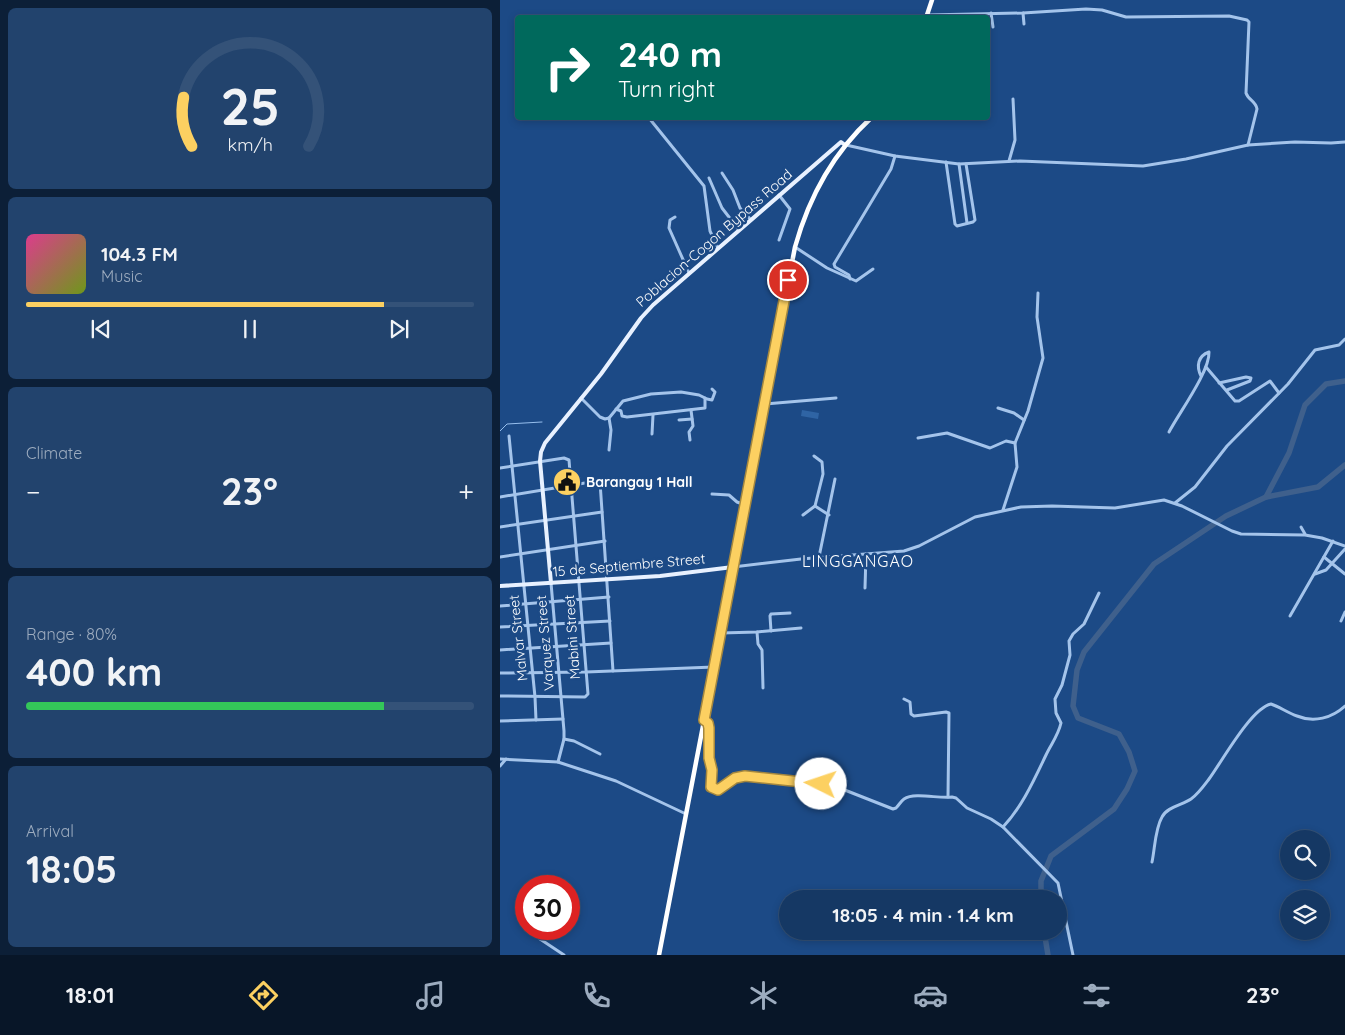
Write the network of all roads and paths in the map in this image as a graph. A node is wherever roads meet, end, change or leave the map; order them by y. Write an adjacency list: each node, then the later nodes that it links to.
1 (932, 0): 4 (highway)
2 (991, 13): 3 (street); 5 (street); 7 (street)
3 (1023, 13): 6 (street); 13 (street)
4 (926, 15)
5 (948, 15)
6 (1024, 24)
7 (993, 27)
8 (1013, 99): 15 (street)
9 (651, 120): 28 (street)
10 (869, 120): 12 (highway)
11 (1345, 142): 13 (street)
12 (845, 145): 14 (street); 21 (main road, Poblacion-Cogon Bypass Road); 27 (highway)
13 (1248, 145): 15 (street)
14 (895, 156): 16 (street); 31 (street)
15 (1009, 161): 18 (street)
16 (946, 162): 17 (street); 24 (street)
17 (959, 164): 18 (street); 24 (street)
18 (966, 164): 24 (street)
19 (722, 173): 23 (street)
20 (710, 178): 25 (street)
21 (779, 196): 23 (main road, Poblacion-Cogon Bypass Road); 26 (street)
22 (676, 217): 30 (street)
23 (751, 220): 25 (main road, Poblacion-Cogon Bypass Road)
24 (967, 223)
25 (739, 230): 28 (main road, Poblacion-Cogon Bypass Road)
26 (779, 240)
27 (795, 247): 31 (street); 43 (highway)
28 (718, 248): 30 (main road, Poblacion-Cogon Bypass Road)
29 (873, 269): 31 (street)
30 (689, 273): 40 (main road, Poblacion-Cogon Bypass Road)
31 (850, 278)
32 (1038, 293): 51 (street)
33 (1345, 339): 39 (street)
34 (1206, 367): 35 (street); 35 (street); 36 (street)
35 (1201, 376): 52 (street)
36 (1218, 383): 38 (street); 38 (street)
37 (712, 390): 41 (street)
38 (1227, 390): 39 (street)
39 (1279, 393): 69 (street)
40 (581, 398): 48 (street); 60 (main road, Poblacion-Cogon Bypass Road)
41 (705, 398): 44 (street); 46 (street)
42 (836, 398): 43 (street)
43 (765, 404): 70 (highway)
44 (616, 408): 47 (street); 48 (street)
45 (998, 408): 51 (street)
46 (691, 410): 47 (street); 49 (street)
47 (653, 415): 53 (street)
48 (609, 418): 58 (street)
49 (692, 419): 50 (street); 56 (street)
50 (678, 420)
51 (1024, 420): 57 (street)
52 (1169, 432)
53 (652, 434)
54 (509, 436): 61 (street, Malvar Street)
55 (918, 438): 57 (street)
56 (690, 440)
57 (1015, 443): 74 (street)
58 (609, 450)
59 (814, 456): 71 (street)
60 (540, 461): 61 (street); 64 (street, Mabini Street); 65 (main road, Varquez Street)
61 (512, 466): 62 (street); 66 (street, Malvar Street)
62 (500, 468)
63 (835, 479): 78 (street)
64 (571, 485): 65 (street); 75 (street); 76 (street, Mabini Street)
65 (543, 489): 66 (street); 79 (main road, Varquez Street)
66 (514, 494): 68 (street); 80 (street, Malvar Street)
67 (712, 494): 70 (street)
68 (500, 497)
69 (1175, 503): 74 (street, 15 de Septiembre Street); 83 (street, 15 de Septiembre Street)
70 (745, 504): 95 (highway)
71 (815, 506): 72 (street); 73 (street)
72 (811, 508): 73 (street); 77 (street)
73 (821, 510): 78 (street)
74 (1002, 510): 90 (street, 15 de Septiembre Street)
75 (602, 512): 76 (street); 84 (street)
76 (574, 515): 79 (street); 86 (street, Mabini Street)
77 (803, 515)
78 (829, 515): 92 (street)
79 (546, 519): 80 (street); 88 (main road, Varquez Street)
80 (517, 524): 81 (street); 89 (street, Malvar Street)
81 (500, 527)
82 (1301, 527): 83 (street)
83 (1305, 535): 85 (street, 15 de Septiembre Street)
84 (605, 541): 86 (street); 98 (street)
85 (1333, 541): 87 (street, 15 de Septiembre Street); 93 (street)
86 (576, 546): 88 (street); 99 (street, Mabini Street)
87 (1345, 547): 94 (street)
88 (548, 549): 89 (street); 100 (main road, Varquez Street)
89 (520, 554): 91 (street); 101 (street, Malvar Street)
90 (866, 554): 92 (street, 15 de Septiembre Street); 103 (street)
91 (500, 557)
92 (820, 557): 95 (street, 15 de Septiembre Street)
93 (1324, 557): 94 (street); 96 (street)
94 (1332, 563): 96 (street); 97 (street)
95 (733, 567): 98 (main road, 15 de Septiembre Street); 122 (highway)
96 (1314, 574): 112 (street)
97 (1345, 574)
98 (608, 579): 99 (main road, 15 de Septiembre Street); 105 (street)
99 (579, 581): 100 (main road, 15 de Septiembre Street); 106 (street, Mabini Street)
100 (551, 582): 101 (main road, 15 de Septiembre Street); 107 (street, Varquez Street)
101 (524, 584): 102 (main road, 15 de Septiembre Street); 108 (street, Malvar Street)
102 (500, 586)
103 (866, 588)
104 (1099, 593): 152 (street)
105 (608, 597): 106 (street); 113 (street)
106 (581, 599): 107 (street); 115 (street, Mabini Street)
107 (553, 602): 108 (street); 116 (street, Varquez Street)
108 (525, 604): 109 (street); 117 (street, Malvar Street)
109 (500, 606)
110 (1345, 612): 114 (street)
111 (790, 613): 120 (street)
112 (1290, 616)
113 (610, 620): 115 (street); 123 (street)
114 (1340, 621)
115 (583, 622): 116 (street); 124 (street, Mabini Street)
116 (554, 624): 117 (street); 125 (street, Varquez Street)
117 (527, 625): 118 (street); 126 (street, Malvar Street)
118 (500, 627)
119 (801, 628): 120 (street)
120 (771, 631): 121 (street)
121 (757, 632): 122 (street); 134 (street)
122 (720, 633): 128 (highway)
123 (611, 643): 124 (street); 129 (street)
124 (584, 645): 125 (street); 132 (street, Mabini Street)
125 (556, 646): 126 (street); 131 (street, Varquez Street)
126 (530, 648): 127 (street); 130 (street, Malvar Street)
127 (500, 650)
128 (714, 667): 129 (street); 143 (highway)
129 (613, 670): 132 (street)
130 (532, 672): 131 (street); 133 (street); 136 (street, Malvar Street)
131 (559, 672): 132 (street); 137 (street, Varquez Street)
132 (586, 672): 137 (street, Mabini Street)
133 (500, 673)
134 (763, 688)
135 (500, 696): 136 (street)
136 (535, 697): 137 (street); 142 (street, Malvar Street)
137 (561, 697): 140 (street, Varquez Street)
138 (904, 698): 150 (street)
139 (1345, 706): 153 (street)
140 (563, 719): 142 (street); 144 (street, Varquez Street)
141 (500, 720): 142 (street)
142 (536, 720)
143 (704, 720): 150 (street); 151 (highway)
144 (564, 738): 145 (street); 148 (street, Varquez Street)
145 (600, 754)
146 (500, 759): 147 (street)
147 (507, 759): 148 (street); 149 (street)
148 (558, 762): 151 (street)
149 (500, 766)
150 (948, 797): 152 (street)
151 (686, 814): 156 (highway)
152 (1004, 827): 157 (street)
153 (1152, 862)
154 (542, 940): 155 (street)
155 (564, 955)
156 (659, 955)
157 (1073, 955)

